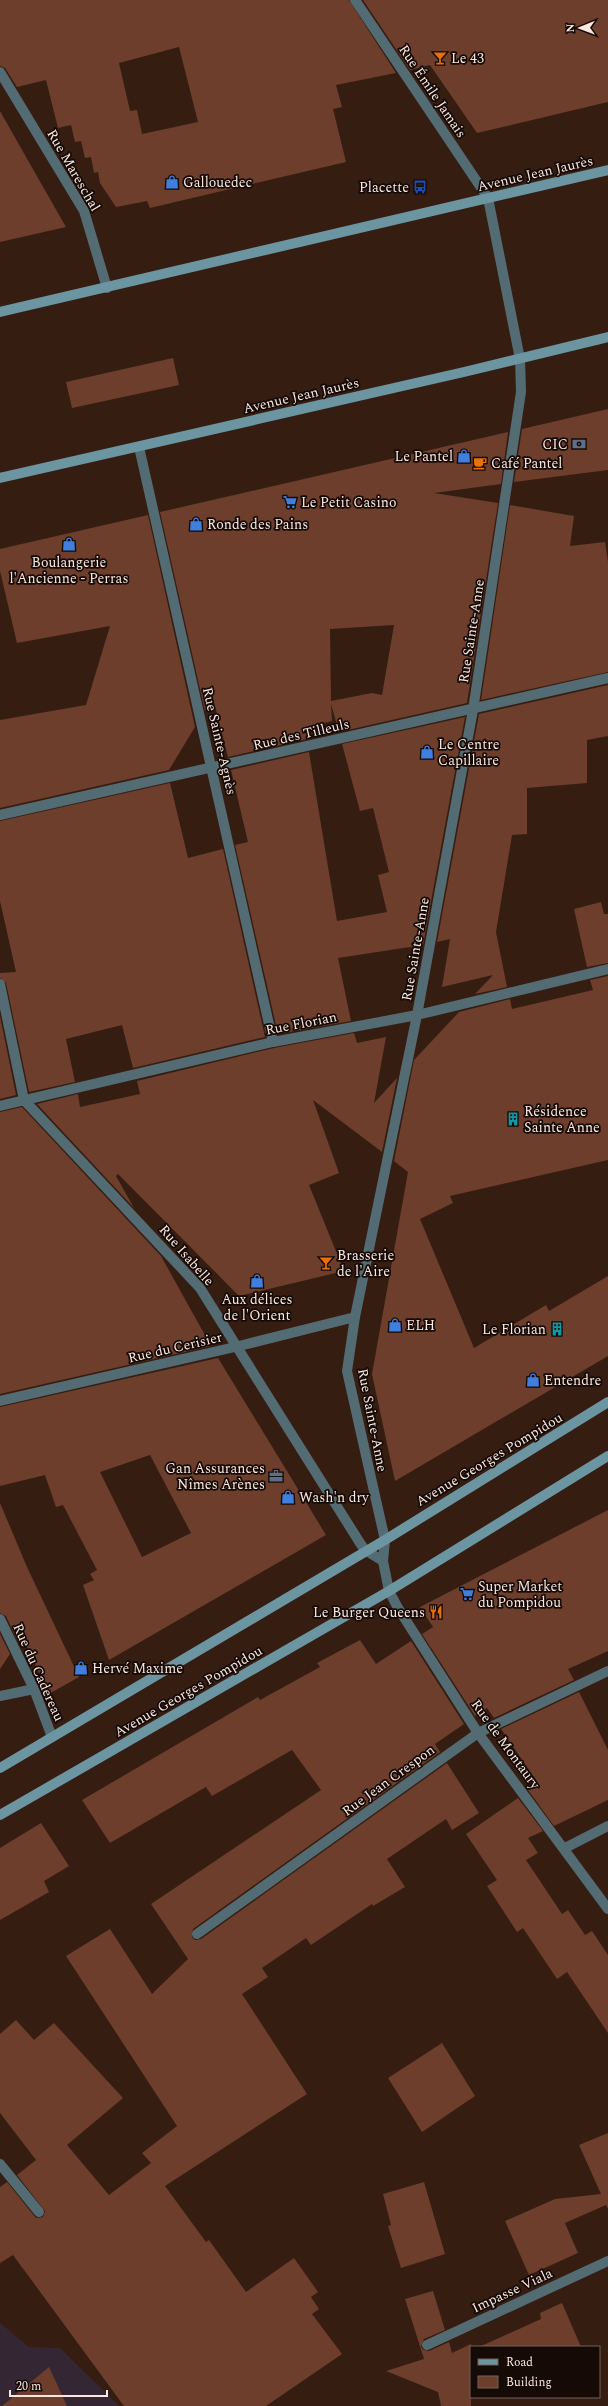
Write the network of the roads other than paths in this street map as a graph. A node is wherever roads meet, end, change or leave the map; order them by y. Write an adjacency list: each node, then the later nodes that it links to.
1 (355, 0): 4 (street, Rue Émile Jamais)
2 (0, 72): 5 (street, Rue Mareschal)
3 (608, 170): 4 (main road, Avenue Jean Jaurès)
4 (488, 198): 5 (main road, Avenue Jean Jaurès); 8 (street, Rue Sainte-Anne)
5 (107, 288): 6 (main road, Avenue Jean Jaurès)
6 (0, 312)
7 (608, 337): 8 (main road, Avenue Jean Jaurès)
8 (520, 359): 9 (main road, Avenue Jean Jaurès); 12 (street, Rue Sainte-Anne)
9 (139, 447): 10 (main road, Avenue Jean Jaurès); 13 (street, Rue Sainte-Agnès)
10 (0, 478)
11 (608, 678): 12 (street, Rue des Tilleuls)
12 (473, 710): 13 (street, Rue des Tilleuls); 17 (street, Rue Sainte-Anne)
13 (212, 769): 14 (street, Rue des Tilleuls); 18 (street, Rue Sainte-Agnès)
14 (0, 815)
15 (608, 969): 17 (street, Rue Florian)
16 (0, 984): 19 (street)
17 (417, 1015): 18 (street, Rue Florian); 21 (street, Rue Sainte-Anne)
18 (273, 1042): 19 (street, Rue Florian)
19 (24, 1100): 20 (street, Rue Florian); 22 (street, Rue Isabelle)
20 (0, 1106)
21 (355, 1317): 22 (street, Rue du Cerisier); 26 (street, Rue Sainte-Anne)
22 (235, 1347): 23 (street, Rue du Cerisier); 27 (street, Rue Isabelle)
23 (0, 1401)
24 (608, 1402): 26 (main road, Avenue Georges Pompidou)
25 (608, 1456): 29 (main road, Avenue Georges Pompidou)
26 (385, 1540): 27 (main road, Avenue Georges Pompidou); 28 (street)
27 (365, 1550): 28 (street); 35 (main road, Avenue Georges Pompidou)
28 (382, 1561): 29 (street)
29 (389, 1591): 34 (street, Rue de Montaury); 37 (main road, Avenue Georges Pompidou)
30 (0, 1619): 32 (street, Rue du Cadereau)
31 (608, 1671): 34 (street, Rue Jean Crespon)
32 (34, 1689): 33 (street); 35 (street, Rue du Cadereau)
33 (0, 1696)
34 (478, 1733): 39 (street, Rue de Montaury); 41 (street, Rue Jean Crespon)
35 (52, 1737): 36 (main road, Avenue Georges Pompidou)
36 (0, 1768)
37 (0, 1815)
38 (608, 1826): 39 (street)
39 (565, 1848): 40 (street, Rue de Montaury)
40 (608, 1909)
41 (196, 1934)
42 (0, 2164): 43 (street)
43 (39, 2212)
44 (608, 2261): 45 (street, Impasse Viala)
45 (428, 2345)

